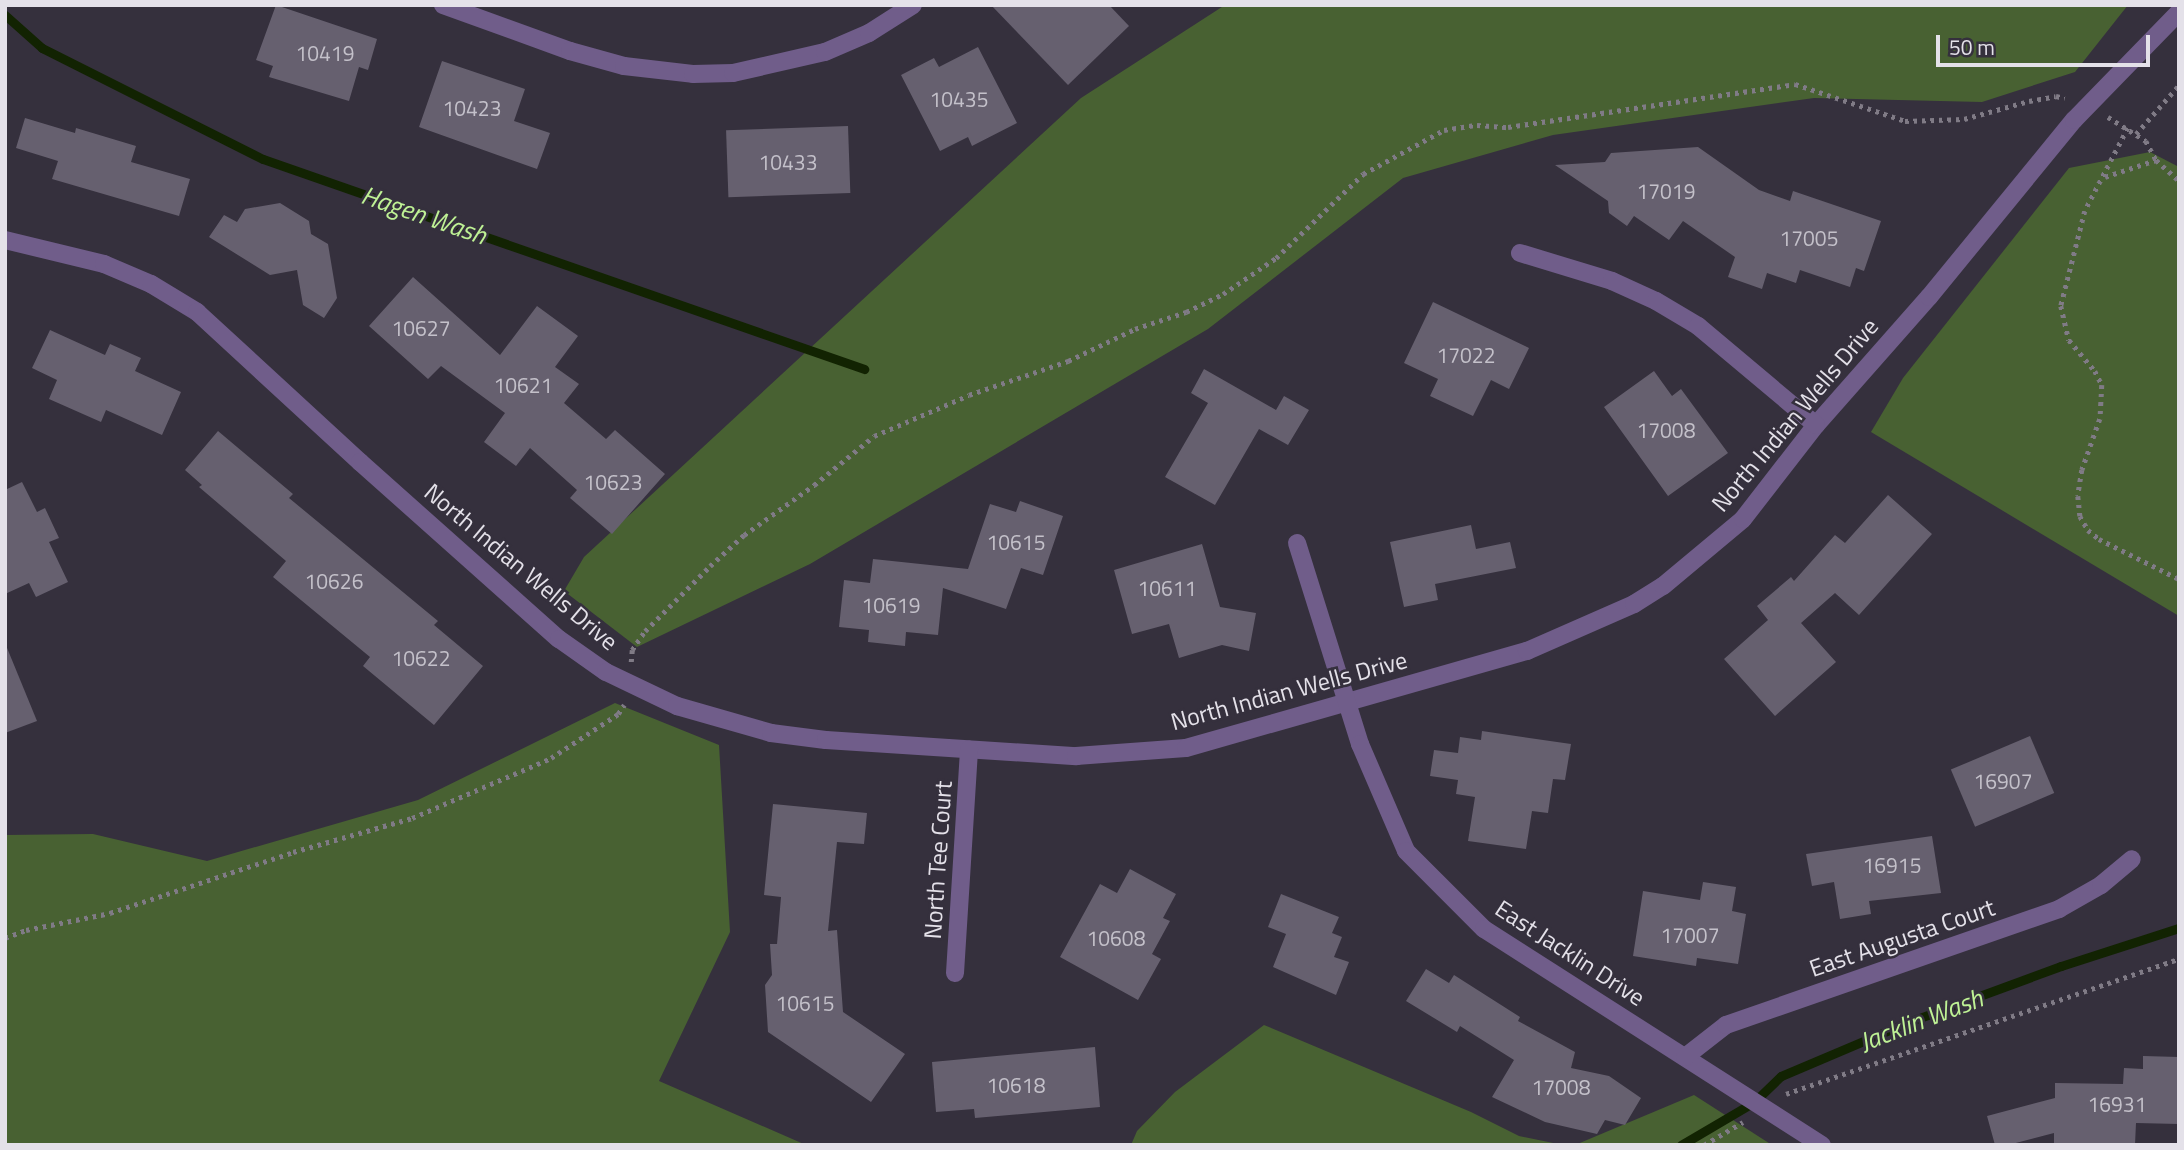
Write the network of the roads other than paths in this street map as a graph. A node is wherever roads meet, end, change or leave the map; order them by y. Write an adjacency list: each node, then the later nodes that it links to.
1 (443, 5): 2 (street)
2 (913, 5)
3 (2179, 12): 6 (street, North Indian Wells Drive)
4 (5, 240): 9 (street, North Indian Wells Drive)
5 (1520, 253): 6 (street)
6 (1816, 425): 8 (street, North Indian Wells Drive)
7 (1297, 543): 8 (street, East Jacklin Drive)
8 (1347, 700): 9 (street, North Indian Wells Drive); 12 (street, East Jacklin Drive)
9 (969, 749): 11 (street, North Tee Court)
10 (2132, 859): 12 (street, East Augusta Court)
11 (955, 973)
12 (1685, 1057): 13 (street, East Jacklin Drive)
13 (1822, 1145)

